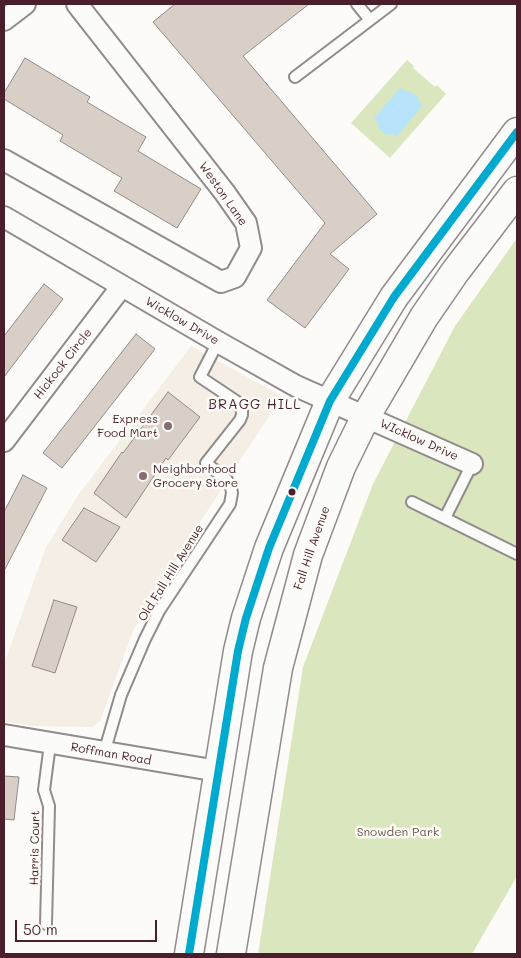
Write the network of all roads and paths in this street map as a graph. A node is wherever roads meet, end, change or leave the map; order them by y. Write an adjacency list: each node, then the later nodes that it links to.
1 (24, 4): 5 (street)
2 (77, 4): 9 (street, Weston Lane)
3 (357, 4): 6 (lane)
4 (392, 4): 6 (lane)
5 (4, 20)
6 (370, 20): 7 (lane)
7 (296, 77)
8 (517, 132): 14 (main road)
9 (4, 160)
10 (517, 191): 15 (main road, Fall Hill Avenue)
11 (4, 216): 12 (street, Wicklow Drive)
12 (122, 286): 13 (street, Wicklow Drive); 16 (street, Hickock Circle)
13 (218, 342): 14 (street, Wicklow Drive); 23 (lane, Old Fall Hill Avenue)
14 (330, 401): 15 (street, Wicklow Drive); 24 (main road)
15 (366, 416): 17 (street, WIcklow Drive); 27 (main road, Fall Hill Avenue)
16 (4, 441)
17 (472, 464): 19 (lane)
18 (412, 502): 19 (lane)
19 (444, 518): 20 (lane)
20 (517, 554)
21 (4, 735): 22 (street, Roffman Road)
22 (50, 744): 23 (street, Roffman Road); 25 (lane, Harris Court)
23 (104, 753): 24 (street, Roffman Road)
24 (218, 771): 26 (main road)
25 (46, 924)
26 (189, 954)
27 (231, 954)

